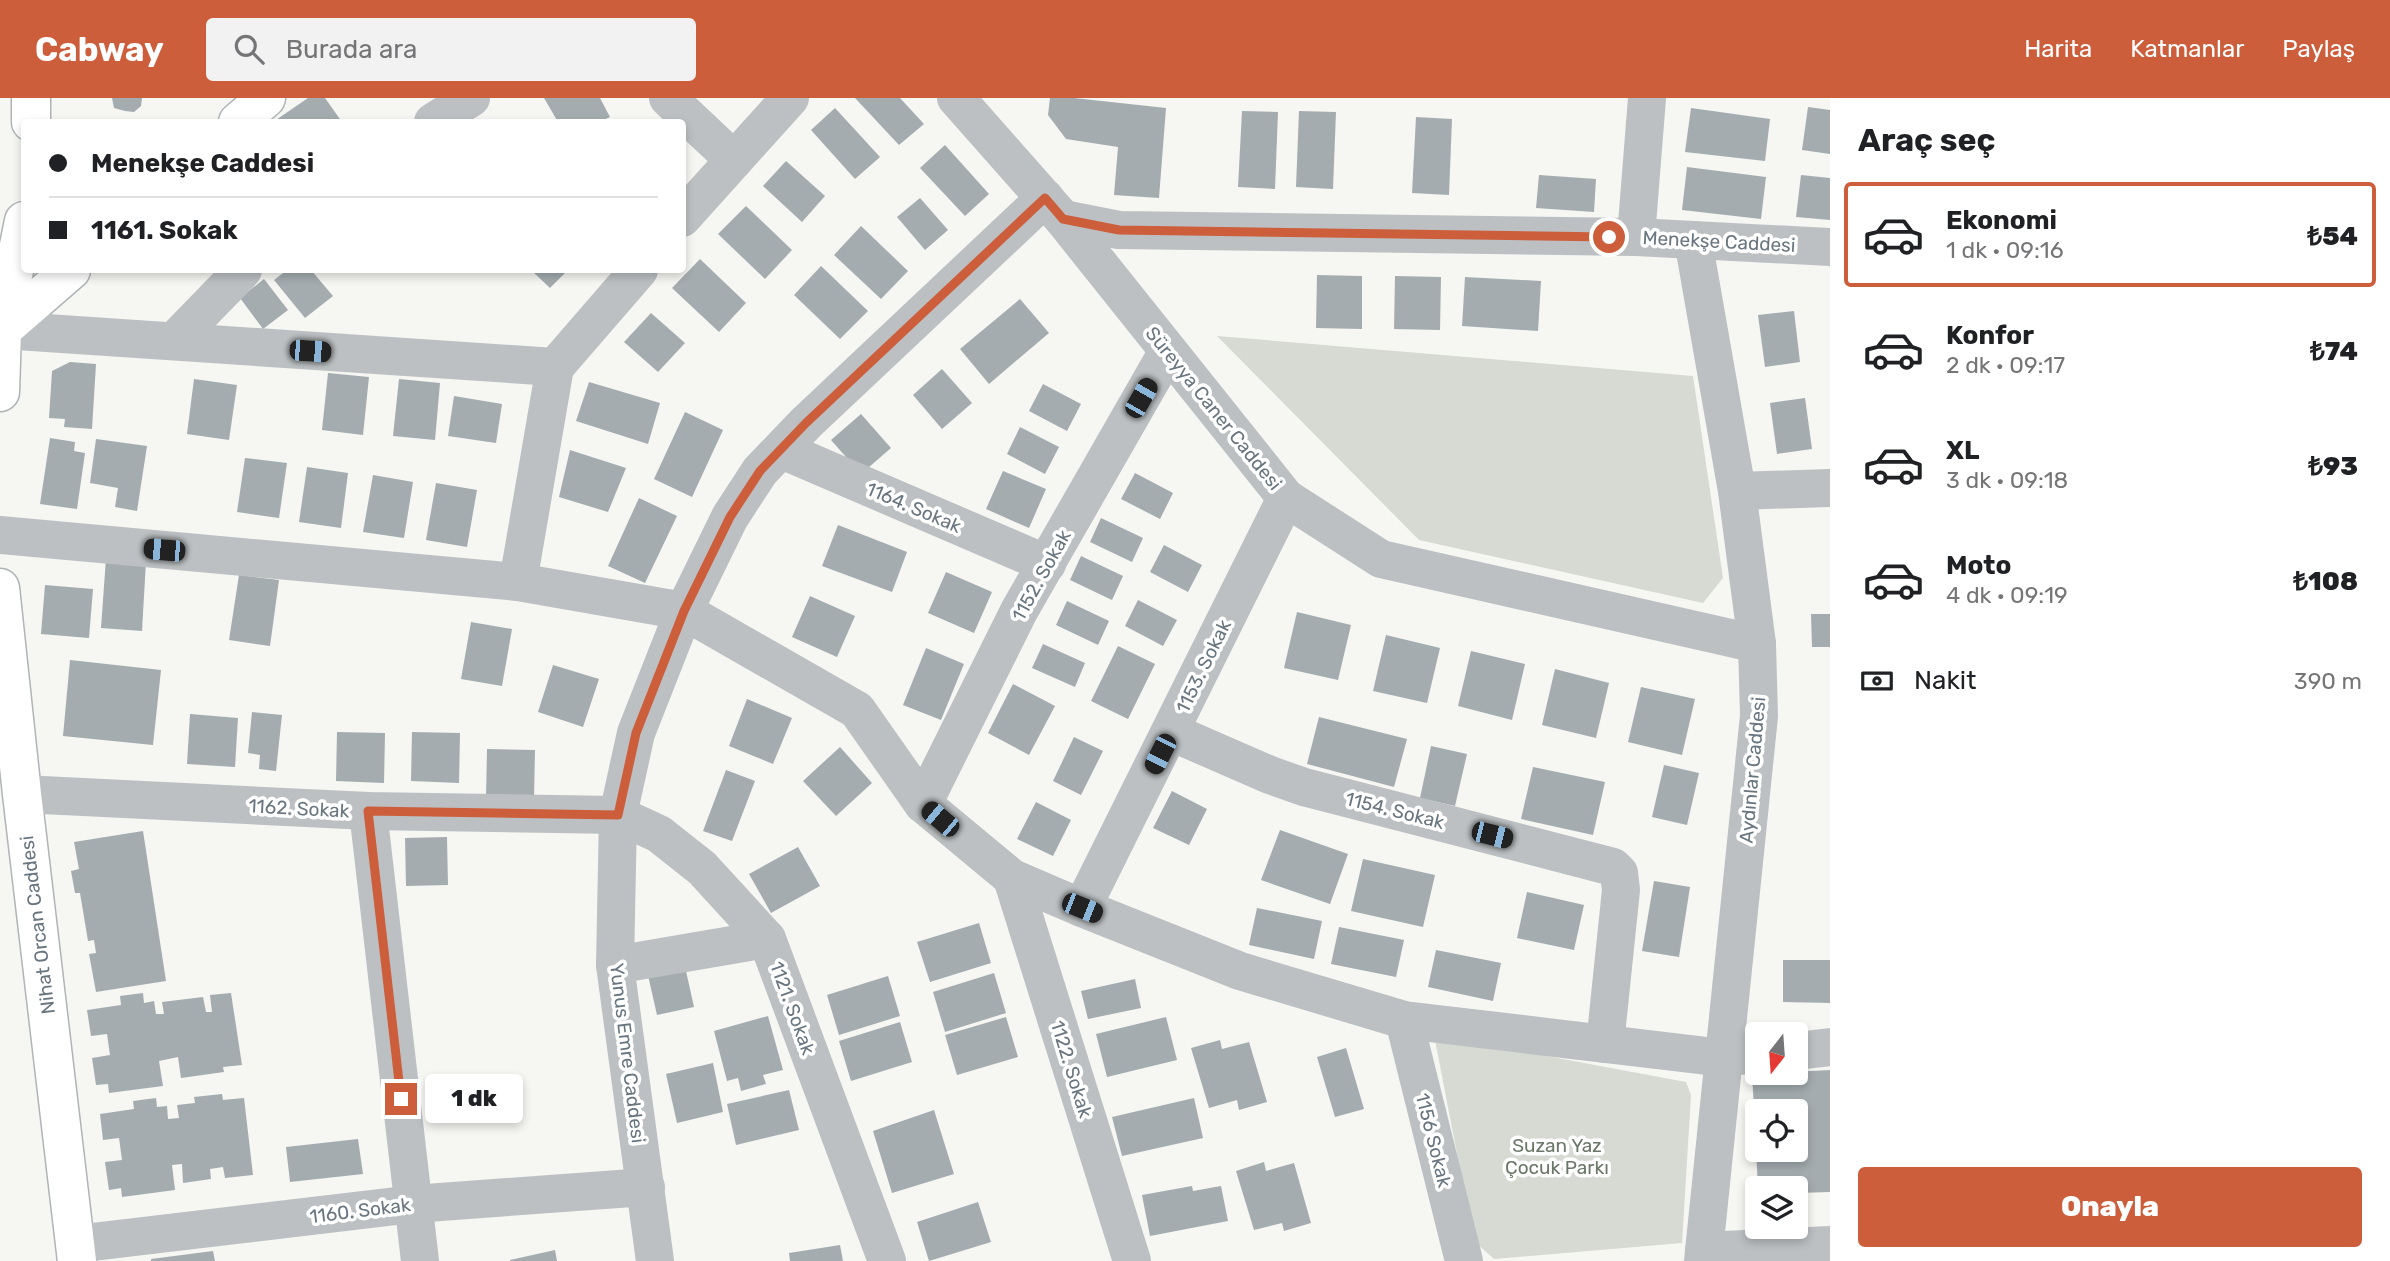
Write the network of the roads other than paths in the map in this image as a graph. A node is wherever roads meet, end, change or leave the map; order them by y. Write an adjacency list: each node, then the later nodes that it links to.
1 (30, 98): 8 (main road)
2 (266, 98): 9 (main road)
3 (471, 98): 10 (street)
4 (668, 98): 11 (street)
5 (790, 98): 11 (street)
6 (956, 98): 12 (street, Süreyya Caner Caddesi)
7 (1647, 98): 15 (street)
8 (31, 119)
9 (242, 119)
10 (438, 119)
11 (734, 160): 13 (street)
12 (1054, 209): 15 (street, Menekşe Caddesi); 23 (street, Süreyya Caner Caddesi); 26 (street, Yunus Emre Caddesi)
13 (686, 214)
14 (21, 236): 21 (main road)
15 (1636, 237): 16 (street, Menekşe Caddesi)
16 (1693, 240): 17 (street, Menekşe Caddesi); 28 (street, Aydınlar Caddesi)
17 (1830, 247)
18 (68, 273): 21 (main road)
19 (240, 273): 22 (street)
20 (636, 273): 24 (street)
21 (2, 330): 22 (street); 25 (main road)
22 (174, 341): 24 (street)
23 (1168, 351): 29 (street, Süreyya Caner Caddesi); 31 (street, 1152. Sokak)
24 (555, 367): 32 (street)
25 (0, 392)
26 (782, 450): 31 (street, 1164. Sokak); 34 (street, Yunus Emre Caddesi)
27 (1830, 488): 28 (street)
28 (1737, 491): 35 (street, Aydınlar Caddesi)
29 (1286, 498): 35 (street, Süreyya Caner Caddesi); 36 (street, 1153. Sokak)
30 (0, 535): 32 (street)
31 (1047, 564): 38 (street, 1152. Sokak)
32 (518, 582): 34 (street)
33 (0, 589): 37 (main road, Nihat Orcan Caddesi)
34 (684, 611): 38 (street); 40 (street, Yunus Emre Caddesi)
35 (1757, 644): 49 (street, Aydınlar Caddesi)
36 (1171, 732): 42 (street, 1153. Sokak); 46 (street, 1154. Sokak)
37 (22, 794): 39 (street, 1162. Sokak); 53 (main road, Nihat Orcan Caddesi)
38 (922, 804): 41 (street)
39 (368, 811): 40 (street, 1162. Sokak); 51 (street)
40 (618, 815): 43 (street, 1121. Sokak); 44 (street, Yunus Emre Caddesi)
41 (1012, 878): 42 (street); 58 (street, 1122. Sokak)
42 (1082, 908): 45 (street)
43 (767, 939): 44 (street); 57 (street, 1121. Sokak)
44 (615, 965): 50 (street, Yunus Emre Caddesi)
45 (1404, 1020): 46 (street); 59 (street, 1156 Sokak)
46 (1605, 1044): 49 (street)
47 (1830, 1047): 48 (street)
48 (1808, 1050)
49 (1740, 1056): 54 (street, Aydınlar Caddesi)
50 (646, 1187): 51 (street, 1160. Sokak); 56 (street, Yunus Emre Caddesi)
51 (413, 1204): 53 (street, 1160. Sokak); 55 (street)
52 (1830, 1245): 54 (street)
53 (76, 1252)
54 (1704, 1256)
55 (420, 1261)
56 (654, 1261)
57 (887, 1261)
58 (1132, 1261)
59 (1464, 1261)

